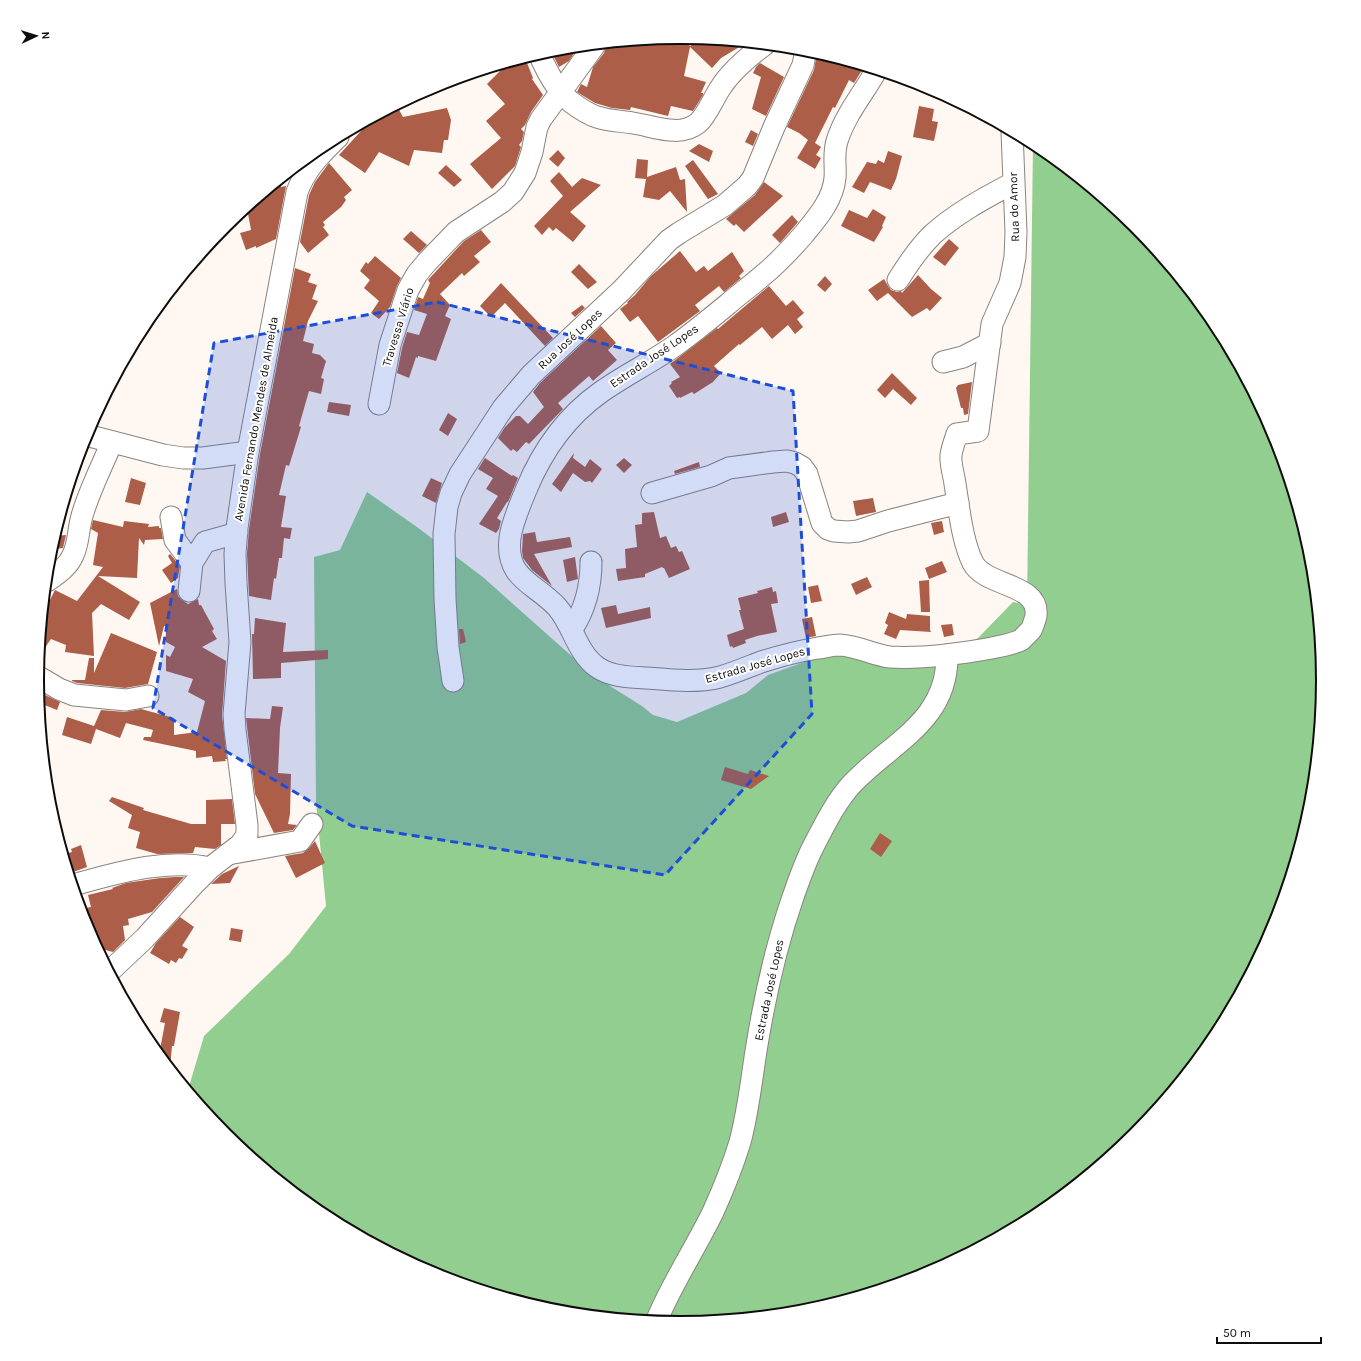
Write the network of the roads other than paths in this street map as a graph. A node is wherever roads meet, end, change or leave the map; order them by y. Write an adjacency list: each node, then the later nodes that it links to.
1 (759, 49): 6 (street)
2 (591, 50): 6 (street, Travessa Viário)
3 (805, 56): 28 (street, Rua José Lopes)
4 (542, 59): 6 (street)
5 (874, 75): 25 (street, Estrada José Lopes)
6 (560, 92): 13 (street, Travessa Viário)
7 (1012, 137): 9 (street, Rua do Amor)
8 (322, 155): 16 (street, Avenida Fernando Mendes de Almeida)
9 (1013, 183): 10 (street); 11 (street, Rua do Amor)
10 (898, 280)
11 (990, 343): 12 (street); 18 (street, Rua do Amor)
12 (943, 362)
13 (379, 404)
14 (92, 437): 15 (street)
15 (112, 442): 16 (street); 23 (street)
16 (248, 452): 20 (street, Avenida Fernando Mendes de Almeida)
17 (652, 493): 18 (street)
18 (958, 503): 26 (street)
19 (172, 517): 22 (street)
20 (236, 533): 22 (street); 31 (street, Avenida Fernando Mendes de Almeida)
21 (592, 562): 25 (street)
22 (192, 563): 24 (street)
23 (52, 577)
24 (189, 591)
25 (572, 629): 26 (street, Estrada José Lopes)
26 (947, 655): 35 (street, Estrada José Lopes)
27 (44, 680): 29 (street)
28 (453, 681)
29 (148, 696)
30 (312, 824): 31 (street)
31 (228, 854): 32 (street, Avenida Fernando Mendes de Almeida)
32 (210, 868): 33 (street); 34 (street, Avenida Fernando Mendes de Almeida)
33 (78, 884)
34 (113, 968)
35 (659, 1316)

